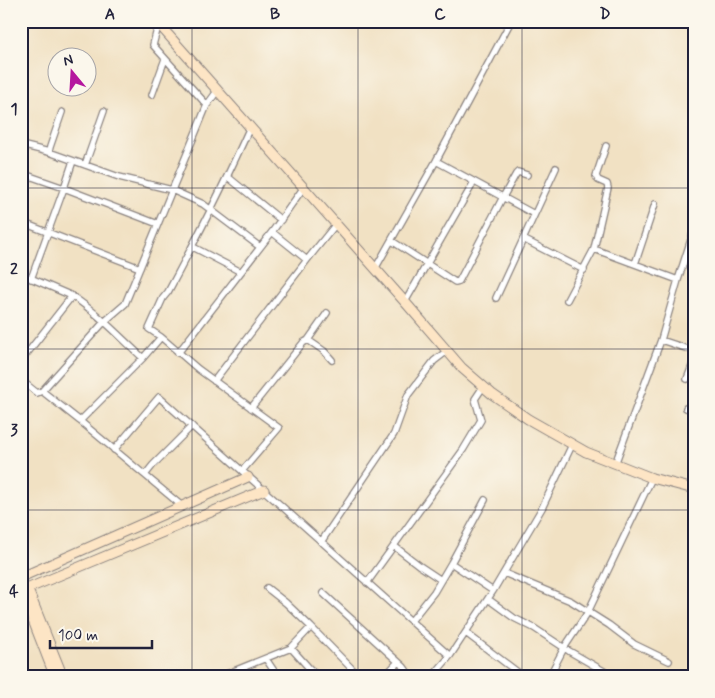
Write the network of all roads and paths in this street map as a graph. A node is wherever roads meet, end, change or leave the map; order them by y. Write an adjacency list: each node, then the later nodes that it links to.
1 (511, 21): 14 (street)
2 (158, 22): 3 (street); 4 (street)
3 (165, 59): 5 (street); 6 (street)
4 (218, 90): 6 (street); 9 (street)
5 (152, 95)
6 (208, 105): 23 (street)
7 (104, 111): 15 (street)
8 (62, 112): 12 (street)
9 (250, 127): 19 (street); 21 (street)
10 (21, 145): 12 (street)
11 (606, 146): 39 (street)
12 (49, 152): 13 (street)
13 (73, 161): 15 (street); 22 (street)
14 (436, 161): 20 (street); 36 (street)
15 (85, 165): 23 (street)
16 (556, 168): 27 (street)
17 (21, 172): 22 (street)
18 (527, 175): 24 (street)
19 (228, 176): 26 (street); 28 (street)
20 (474, 182): 24 (street); 41 (street)
21 (304, 187): 28 (street); 31 (street)
22 (64, 188): 30 (street); 33 (street)
23 (172, 190): 26 (street); 30 (street)
24 (502, 197): 27 (street); 41 (street)
25 (655, 204): 42 (street)
26 (211, 210): 37 (street); 38 (street)
27 (534, 214): 35 (street)
28 (281, 220): 34 (street)
29 (21, 222): 33 (street)
30 (158, 224): 43 (street)
31 (336, 224): 40 (street); 44 (street)
32 (694, 230): 49 (street)
33 (48, 232): 43 (street); 48 (street)
34 (272, 232): 38 (street); 40 (street)
35 (523, 240): 45 (street); 51 (street)
36 (392, 241): 41 (street); 44 (street)
37 (193, 247): 46 (street); 56 (street)
38 (260, 247): 46 (street)
39 (594, 249): 42 (street); 45 (street)
40 (307, 260): 68 (street)
41 (426, 264): 53 (street)
42 (635, 264): 49 (street)
43 (140, 268): 55 (street)
44 (375, 269): 53 (street)
45 (584, 270): 52 (street)
46 (241, 272): 61 (street)
47 (21, 274): 48 (street)
48 (31, 279): 50 (street)
49 (678, 280): 58 (street)
50 (72, 296): 55 (street); 64 (street)
51 (496, 298)
52 (567, 300)
53 (405, 302): 59 (street)
54 (327, 313): 57 (street)
55 (104, 322): 62 (street); 70 (street)
56 (161, 338): 61 (street); 62 (street)
57 (308, 340): 63 (street); 71 (street)
58 (661, 340): 60 (street); 78 (street)
59 (447, 351): 69 (street); 86 (street)
60 (694, 351)
61 (178, 352): 68 (street)
62 (143, 358): 74 (street)
63 (332, 360)
64 (21, 361)
65 (694, 361): 66 (street)
66 (687, 379)
67 (21, 380): 70 (street)
68 (214, 381): 71 (street)
69 (483, 387): 76 (street); 87 (street)
70 (42, 391): 74 (street)
71 (251, 408): 79 (street)
72 (686, 408): 73 (street)
73 (694, 411)
74 (80, 421): 77 (street)
75 (192, 426): 77 (street); 79 (street); 80 (street)
76 (572, 444): 78 (street); 89 (street)
77 (114, 450): 80 (street)
78 (615, 464): 81 (street)
79 (245, 474): 83 (street); 85 (street)
80 (145, 475): 85 (street)
81 (652, 478): 82 (street); 98 (street)
82 (694, 489)
83 (264, 490): 86 (street); 94 (street)
84 (486, 500): 88 (street)
85 (182, 506): 90 (street)
86 (321, 542): 92 (street)
87 (394, 546): 91 (street); 92 (street)
88 (451, 563): 91 (street); 95 (street)
89 (504, 572): 95 (street); 98 (street)
90 (23, 574): 94 (street)
91 (441, 580): 99 (street)
92 (367, 583): 99 (street)
93 (267, 588): 100 (street)
94 (25, 590): 108 (street); 109 (street)
95 (493, 591): 97 (street)
96 (324, 593): 107 (street)
97 (488, 599): 101 (street); 103 (street)
98 (588, 612): 103 (street); 106 (street)
99 (411, 622): 104 (street)
100 (311, 627): 102 (street); 113 (street)
101 (466, 633): 104 (street); 117 (street)
102 (291, 648): 105 (street); 112 (street)
103 (564, 648): 118 (street); 119 (street)
104 (450, 656): 116 (street)
105 (266, 659): 110 (street); 111 (street)
106 (669, 661)
107 (398, 662): 114 (street); 115 (street)
108 (55, 677)
109 (63, 677)
110 (219, 677)
111 (278, 677)
112 (319, 677)
113 (360, 677)
114 (384, 677)
115 (411, 677)
116 (432, 677)
117 (524, 677)
118 (549, 677)
119 (614, 677)

